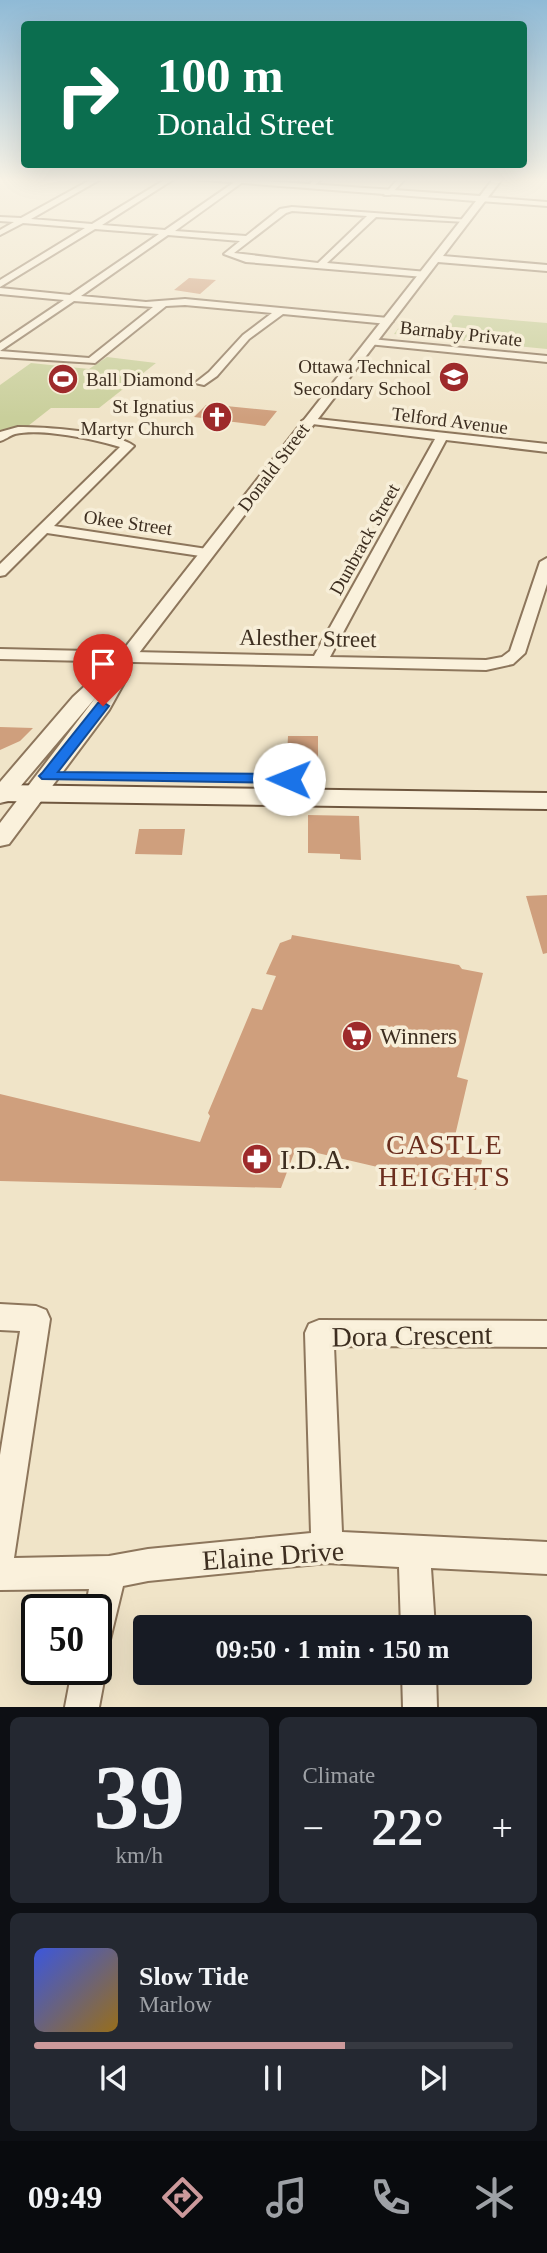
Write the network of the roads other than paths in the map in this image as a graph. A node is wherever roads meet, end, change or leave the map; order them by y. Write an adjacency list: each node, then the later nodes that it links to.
1 (42, 259): 9 (street)
2 (130, 259): 11 (street)
3 (245, 259): 6 (street)
4 (327, 259): 6 (street)
5 (435, 259): 7 (street); 8 (street, Donald Street)
6 (321, 264): 8 (street)
7 (546, 266)
8 (424, 274): 14 (street, Donald Street)
9 (0, 284)
10 (0, 291): 11 (street)
11 (73, 298): 12 (street); 16 (street)
12 (163, 304): 13 (street); 17 (street)
13 (281, 311): 14 (street); 19 (street)
14 (388, 321): 15 (street, Donald Street)
15 (371, 342): 18 (street, Barnaby Private); 20 (street, Donald Street)
16 (0, 348)
17 (0, 354)
18 (547, 359)
19 (200, 383)
20 (308, 421): 21 (street, Telford Avenue); 25 (street, Donald Street)
21 (442, 436): 23 (street, Telford Avenue); 30 (street, Dunbrack Street)
22 (0, 438): 24 (street)
23 (547, 449)
24 (44, 529): 25 (street, Okee Street); 27 (street)
25 (207, 552): 29 (street, Donald Street)
26 (547, 562): 30 (street, Alesther Street)
27 (0, 572)
28 (0, 654): 29 (street, Alesther Street)
29 (127, 657): 30 (street, Alesther Street); 32 (street, Donald Street)
30 (320, 660)
31 (547, 782): 32 (main road)
32 (14, 786): 33 (main road); 34 (street, Donald Street)
33 (547, 801)
34 (0, 839)
35 (0, 1317): 38 (street)
36 (547, 1334): 37 (street, Dora Crescent)
37 (327, 1547): 39 (street, Elaine Drive); 41 (street, Elaine Drive)
38 (0, 1553)
39 (414, 1553): 40 (street, Elaine Drive); 44 (street)
40 (547, 1558)
41 (109, 1572): 42 (street, Elaine Drive); 43 (street)
42 (0, 1574)
43 (105, 1594)
44 (417, 1615)
45 (86, 1685): 47 (street)
46 (420, 1685): 48 (street)
47 (82, 1707)
48 (421, 1707)

